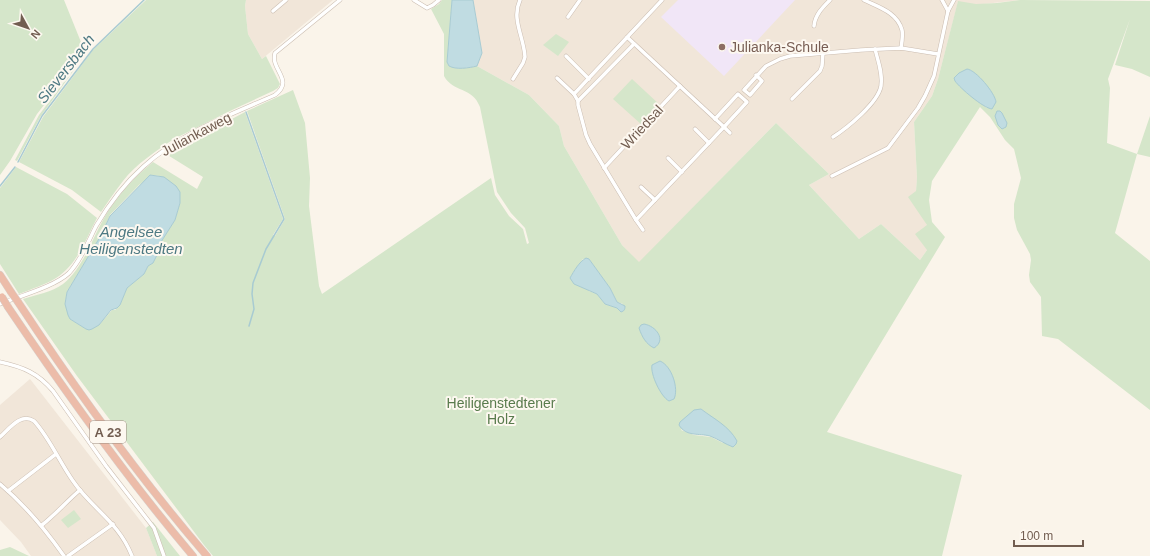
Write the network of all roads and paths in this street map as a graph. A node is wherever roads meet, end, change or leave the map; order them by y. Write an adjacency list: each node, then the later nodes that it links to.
1 (286, 0): 12 (street)
2 (340, 0): 46 (street, Juliankaweg)
3 (414, 0): 4 (street)
4 (439, 0)
5 (520, 0): 25 (street)
6 (580, 0): 14 (street)
7 (662, 0): 16 (street)
8 (830, 0): 15 (street)
9 (864, 0): 18 (street)
10 (942, 0): 13 (street)
11 (954, 0): 13 (street)
12 (273, 11)
13 (948, 11): 21 (street)
14 (568, 17)
15 (814, 26)
16 (627, 36): 17 (street); 26 (street)
17 (634, 44): 27 (street); 30 (street)
18 (902, 48): 19 (street); 21 (street)
19 (875, 49): 20 (street); 35 (street)
20 (823, 53): 23 (street); 29 (street)
21 (938, 54): 40 (street)
22 (566, 56): 26 (street)
23 (756, 76): 23 (street)
24 (557, 78): 28 (street)
25 (512, 79)
26 (589, 79): 28 (street)
27 (680, 86): 31 (street); 38 (street, Wriedsal)
28 (574, 94): 30 (street)
29 (792, 99)
30 (578, 101): 38 (street)
31 (715, 119): 32 (street); 32 (street)
32 (724, 127): 34 (street); 36 (street)
33 (695, 129): 36 (street)
34 (730, 133)
35 (833, 137)
36 (709, 143): 39 (street)
37 (668, 158): 39 (street)
38 (604, 168): 43 (street)
39 (682, 172): 42 (street)
40 (832, 176)
41 (642, 187): 42 (street)
42 (655, 200): 43 (street)
43 (636, 220): 44 (street)
44 (643, 230)
45 (0, 275): 60 (highway, A 23, bridge)
46 (1, 298): 59 (highway, A 23, bridge)
47 (0, 362): 58 (street)
48 (0, 438): 49 (street)
49 (56, 454): 51 (street); 52 (street)
50 (0, 484): 52 (street)
51 (80, 490): 53 (street); 54 (street)
52 (8, 491): 54 (street)
53 (113, 524): 56 (street); 57 (street)
54 (42, 525): 55 (street)
55 (64, 556)
56 (68, 556)
57 (132, 556)
58 (164, 556)
59 (194, 556)
60 (208, 556)

